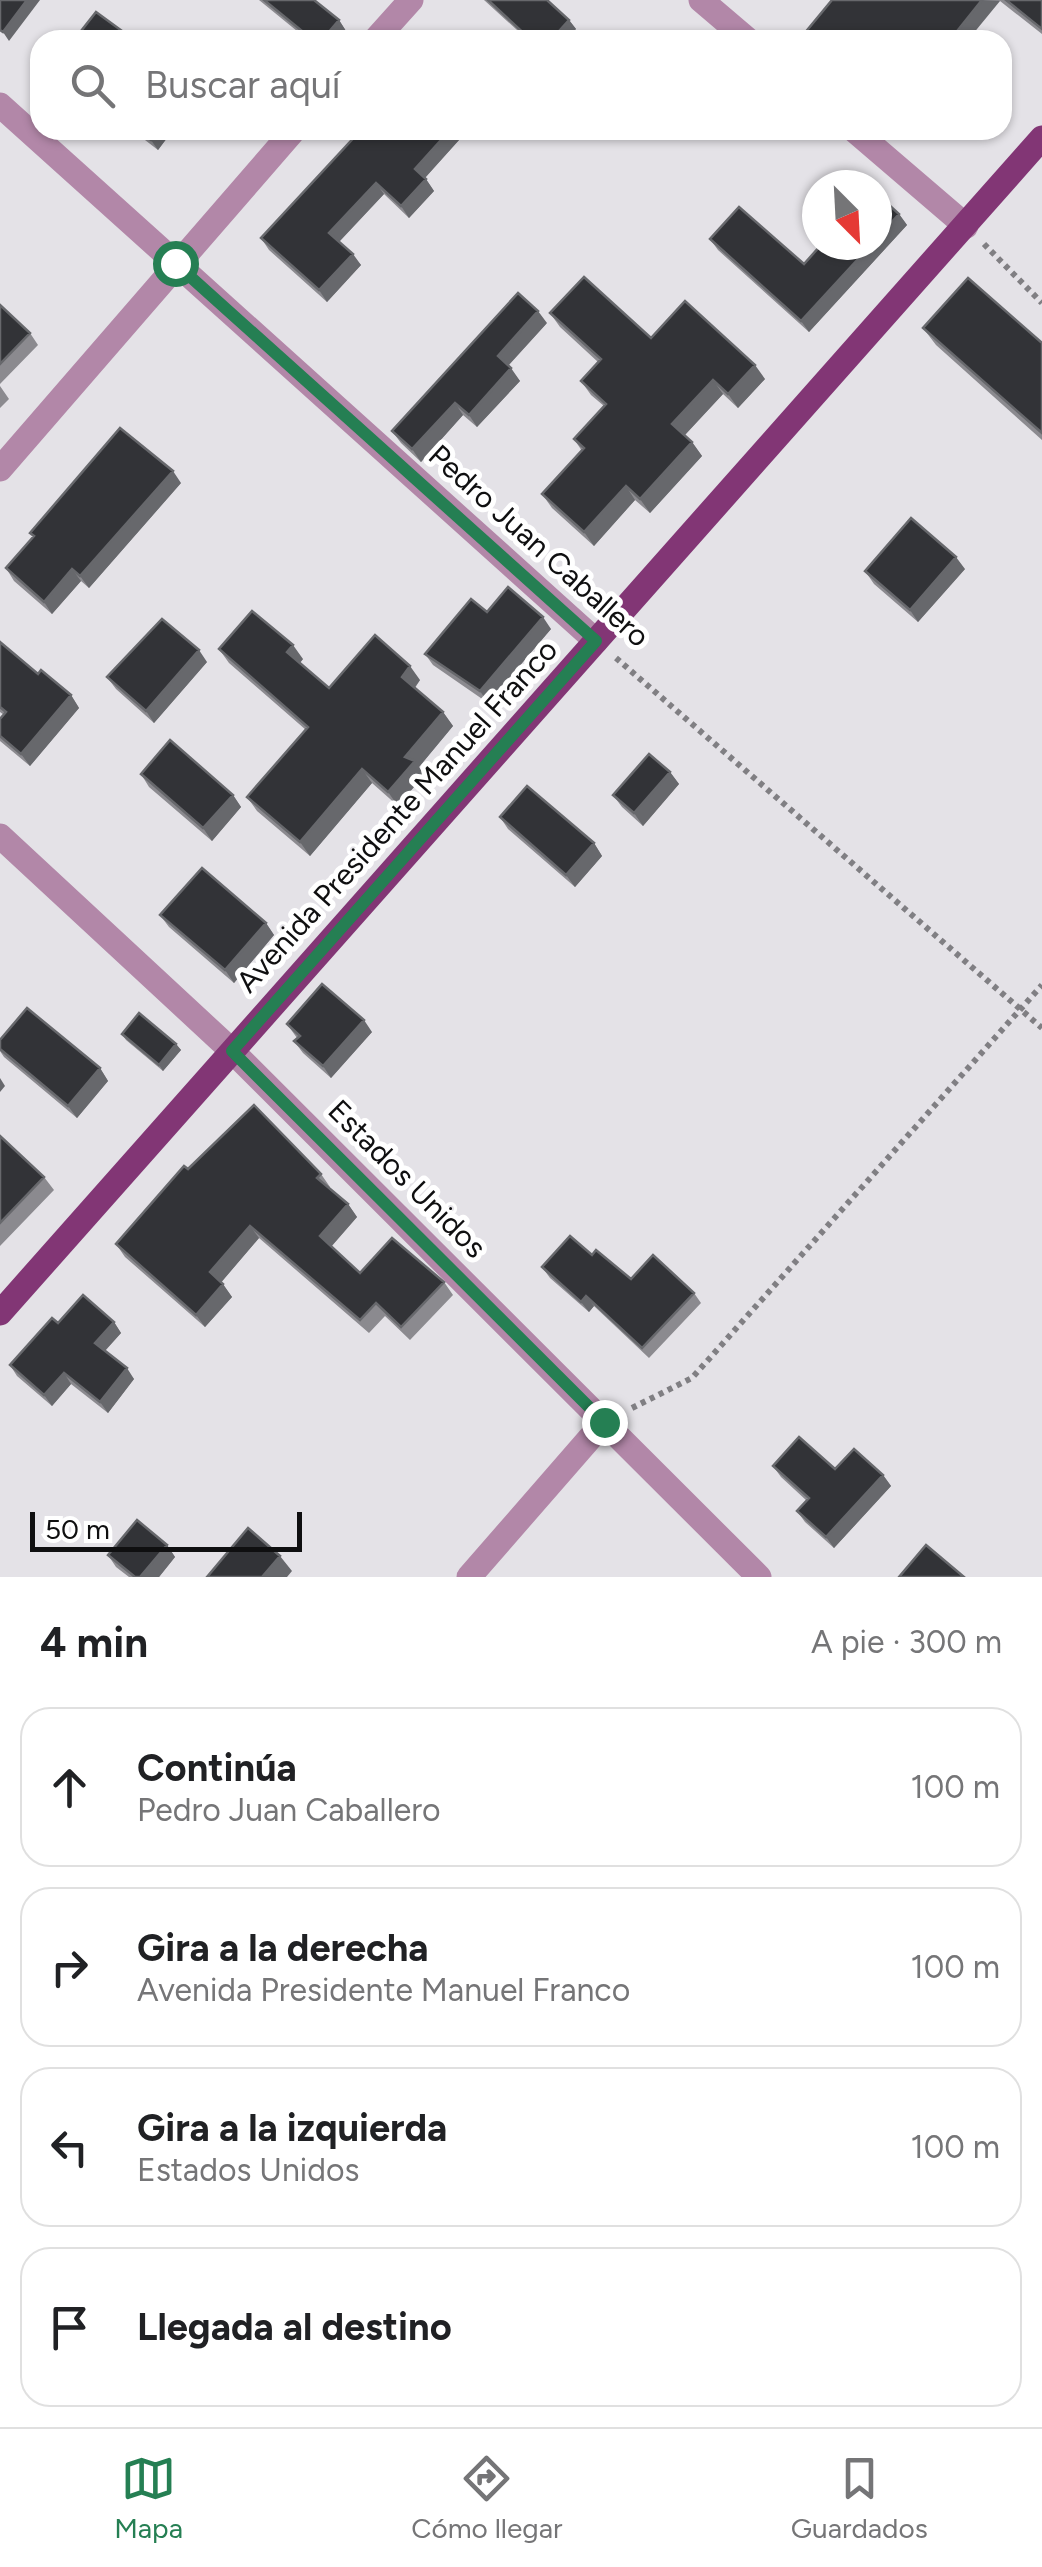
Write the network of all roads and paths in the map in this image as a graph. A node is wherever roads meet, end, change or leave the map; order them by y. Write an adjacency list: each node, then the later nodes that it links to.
1 (411, 0): 3 (street)
2 (701, 0): 4 (street)
3 (384, 30)
4 (736, 30)
5 (0, 105): 6 (street, Pedro Juan Caballero)
6 (30, 132)
7 (1042, 138): 11 (main road, Avenida Presidente Manuel Franco)
8 (39, 140): 12 (street, Pedro Juan Caballero)
9 (285, 140): 12 (street)
10 (866, 140): 11 (street)
11 (966, 226): 13 (path); 15 (main road, Avenida Presidente Manuel Franco)
12 (175, 263): 14 (street); 15 (street, Pedro Juan Caballero)
13 (1042, 303)
14 (0, 468)
15 (596, 641): 18 (path, Pedro Juan Caballero); 20 (main road, Avenida Presidente Manuel Franco)
16 (0, 836): 20 (street, Estados Unidos)
17 (1042, 985): 18 (path)
18 (1020, 1009): 19 (path, Pedro Juan Caballero); 22 (path)
19 (1042, 1028)
20 (232, 1051): 21 (main road, Avenida Presidente Manuel Franco); 22 (street, Estados Unidos)
21 (0, 1312)
22 (604, 1422): 23 (street); 24 (street, Estados Unidos)
23 (469, 1577)
24 (759, 1577)

